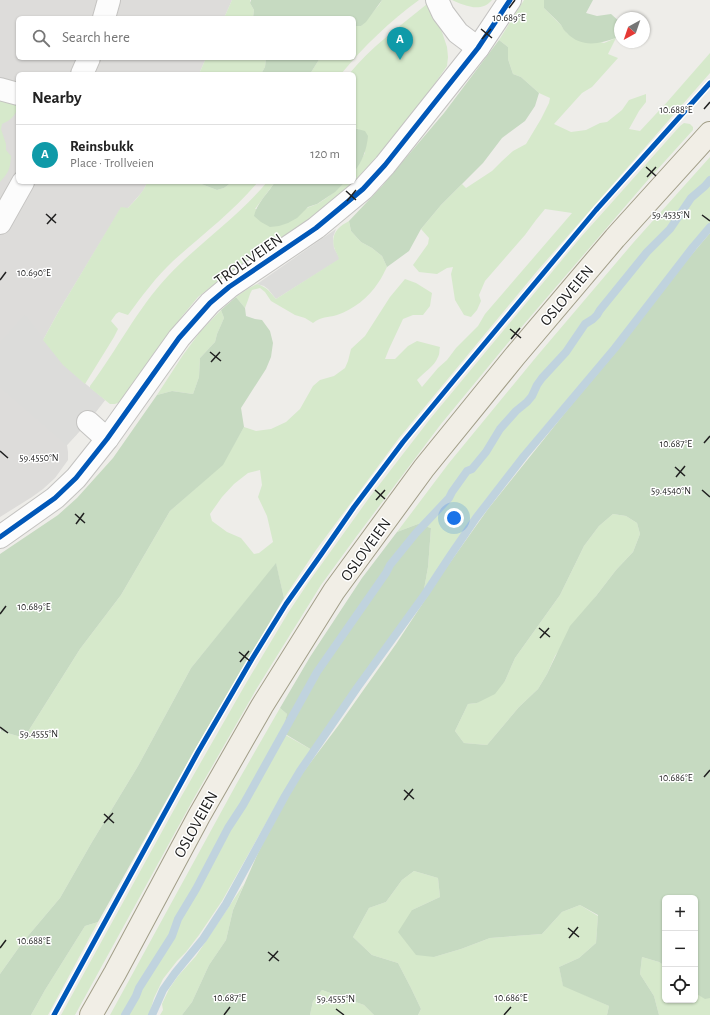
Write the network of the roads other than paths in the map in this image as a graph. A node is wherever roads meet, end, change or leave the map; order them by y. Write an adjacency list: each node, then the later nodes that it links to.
1 (109, 0): 4 (street)
2 (437, 0): 5 (street)
3 (510, 0): 5 (street, TROLLVEIEN)
4 (105, 16)
5 (478, 48): 14 (street, TROLLVEIEN)
6 (89, 60): 7 (street)
7 (83, 72)
8 (0, 89): 9 (street)
9 (16, 93)
10 (710, 133): 16 (main road, OSLOVEIEN)
11 (22, 184): 12 (street)
12 (0, 223)
13 (88, 422): 14 (street)
14 (107, 439): 15 (street, TROLLVEIEN)
15 (0, 537)
16 (91, 1015)

